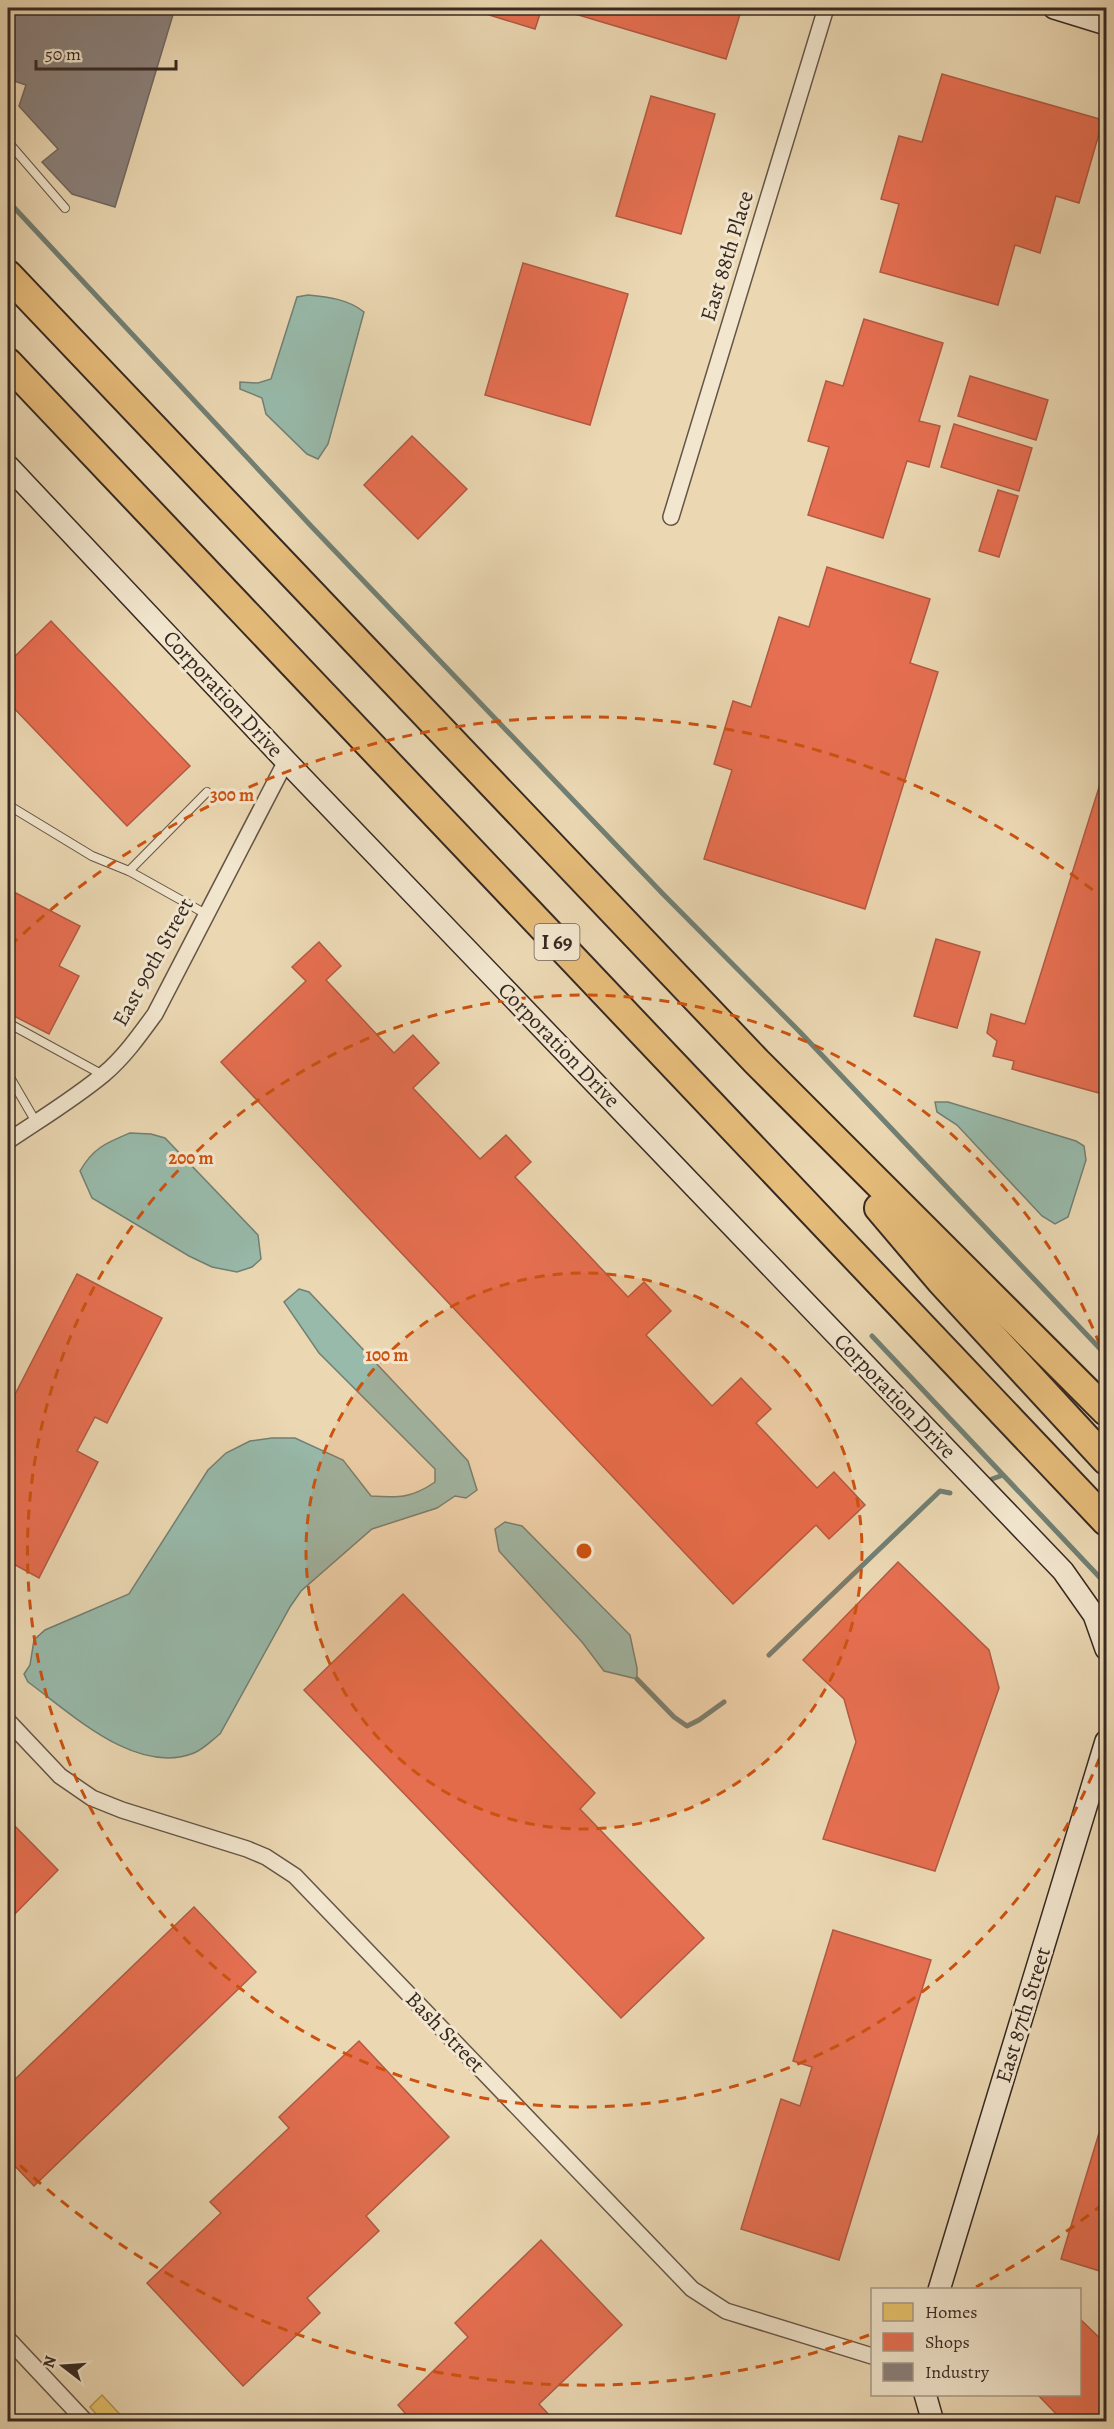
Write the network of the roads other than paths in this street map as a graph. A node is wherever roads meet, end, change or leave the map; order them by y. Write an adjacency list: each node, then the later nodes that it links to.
1 (826, 8): 9 (street, East 88th Place)
2 (1054, 8): 3 (street)
3 (1107, 24)
4 (8, 142): 5 (lane)
5 (65, 208)
6 (8, 275): 16 (highway, I 69)
7 (8, 363): 23 (highway, I 69)
8 (8, 466): 10 (street, Corporation Drive)
9 (671, 517)
10 (286, 761): 14 (street, East 90th Street); 24 (street, Corporation Drive)
11 (207, 792): 13 (lane)
12 (8, 805): 13 (lane)
13 (129, 871): 14 (lane)
14 (206, 914): 18 (street, East 90th Street)
15 (8, 1023): 18 (lane)
16 (757, 1062): 21 (highway, I 69); 22 (highway)
17 (8, 1074): 19 (lane)
18 (103, 1075): 19 (street, East 90th Street)
19 (36, 1122): 20 (street, East 90th Street)
20 (8, 1142)
21 (1107, 1411)
22 (1107, 1460)
23 (1107, 1521)
24 (1103, 1640)
25 (8, 1721): 29 (street, Bash Street)
26 (1107, 1741): 27 (street, East 87th Street)
27 (939, 2288)
28 (8, 2339): 31 (street)
29 (871, 2355)
30 (926, 2396): 32 (street)
31 (87, 2421)
32 (933, 2421)

